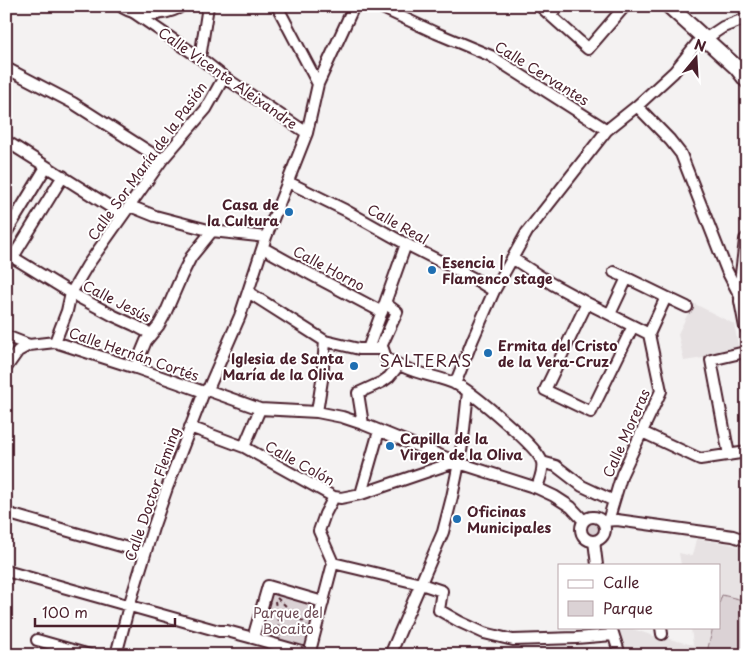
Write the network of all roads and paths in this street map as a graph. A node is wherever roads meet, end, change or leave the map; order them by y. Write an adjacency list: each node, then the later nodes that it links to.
1 (178, 6): 10 (main road)
2 (208, 6): 14 (street)
3 (277, 6): 18 (street)
4 (354, 6): 18 (street, Calle Doctor Fleming)
5 (378, 6): 20 (street, Calle Cervantes)
6 (540, 6): 11 (street)
7 (558, 6): 11 (street)
8 (625, 6): 11 (street)
9 (669, 6): 13 (main road)
10 (127, 8): 14 (street, Calle Vicente Aleixandre)
11 (550, 15)
12 (747, 18): 13 (street)
13 (704, 38): 17 (main road); 19 (street)
14 (200, 58): 16 (street, Calle Vicente Aleixandre)
15 (6, 68): 23 (street)
16 (224, 77): 21 (street, Calle Vicente Aleixandre); 23 (street, Calle Sor María de la Pasión)
17 (747, 81)
18 (318, 84): 21 (street, Calle Doctor Fleming)
19 (638, 106): 20 (street); 43 (street)
20 (607, 130): 35 (street)
21 (308, 133): 26 (street, Calle Doctor Fleming)
22 (6, 141): 24 (street)
23 (162, 160): 27 (street, Calle Sor María de la Pasión)
24 (46, 166): 25 (street); 30 (street)
25 (63, 176): 28 (street); 34 (street)
26 (288, 182): 32 (street, Calle Doctor Fleming); 33 (street, Calle Real)
27 (130, 206): 28 (street, Calle Sor María de la Pasión); 29 (street)
28 (123, 215): 41 (street, Calle Sor María de la Pasión)
29 (212, 232): 32 (street); 50 (street)
30 (6, 233)
31 (747, 240): 37 (main road)
32 (265, 242): 40 (street, Calle Doctor Fleming); 46 (street, Calle Horno)
33 (406, 244): 39 (street, Calle Real); 46 (street)
34 (10, 254): 41 (street, Calle Jesús)
35 (512, 258): 39 (street); 44 (street)
36 (614, 272): 38 (street)
37 (745, 273): 43 (main road)
38 (627, 278): 42 (street); 47 (street)
39 (494, 291): 62 (street)
40 (248, 292): 53 (street); 63 (street, Calle Doctor Fleming)
41 (71, 293): 50 (street, Calle Jesús); 54 (street, Calle Sor María de la Pasión)
42 (666, 297): 45 (street); 51 (street)
43 (742, 301): 49 (main road)
44 (587, 303): 47 (street); 48 (street)
45 (687, 307)
46 (384, 308): 56 (street); 57 (street)
47 (610, 314): 48 (street)
48 (633, 326): 51 (street)
49 (747, 327)
50 (151, 334): 61 (street)
51 (649, 334): 70 (street, Calle Moreras)
52 (6, 336): 55 (street)
53 (324, 341): 56 (street); 66 (street)
54 (56, 342): 55 (street); 61 (street, Calle Hernán Cortés)
55 (29, 345): 60 (street)
56 (368, 349): 57 (street)
57 (380, 349): 59 (street)
58 (745, 352): 73 (street)
59 (399, 365): 62 (street); 67 (street)
60 (6, 368)
61 (136, 368): 63 (street, Calle Hernán Cortés)
62 (456, 384): 64 (street)
63 (206, 391): 65 (street, Calle Hernán Cortés); 68 (street, Calle Doctor Fleming)
64 (468, 392): 74 (street); 75 (street)
65 (260, 409): 66 (street, Calle Hernán Cortés); 71 (street)
66 (317, 412): 67 (street, Calle Hernán Cortés)
67 (363, 424): 69 (street, Calle Hernán Cortés)
68 (190, 428): 71 (street, Calle Colón); 85 (street, Calle Doctor Fleming)
69 (379, 431): 75 (street, Calle Hernán Cortés); 77 (street)
70 (642, 432): 73 (street); 79 (street, Calle Moreras)
71 (244, 447): 78 (street, Calle Colón)
72 (747, 452): 73 (street)
73 (729, 455)
74 (542, 462): 76 (street); 79 (street)
75 (457, 463): 76 (street, Calle Hernán Cortés); 77 (street, Calle Colón); 89 (street)
76 (537, 488): 81 (street, Calle Hernán Cortés)
77 (361, 494): 78 (street, Calle Colón)
78 (334, 497): 86 (street)
79 (614, 501): 82 (street, Calle Moreras)
80 (6, 513): 85 (street)
81 (584, 521): 82 (street); 83 (street)
82 (605, 521): 83 (street); 84 (street)
83 (594, 541): 87 (street)
84 (747, 541)
85 (145, 552): 91 (street, Calle Doctor Fleming)
86 (333, 563): 89 (street); 90 (street)
87 (597, 564)
88 (6, 571): 91 (street)
89 (420, 584): 92 (street); 100 (street)
90 (323, 602): 93 (street); 94 (street)
91 (129, 606): 94 (street); 98 (street, Calle Doctor Fleming)
92 (612, 631): 101 (street)
93 (315, 633): 96 (path); 99 (street)
94 (253, 638): 96 (street)
95 (37, 640): 97 (street)
96 (282, 646): 99 (street)
97 (90, 655)
98 (116, 655)
99 (309, 655)
100 (390, 655)
101 (620, 655)

